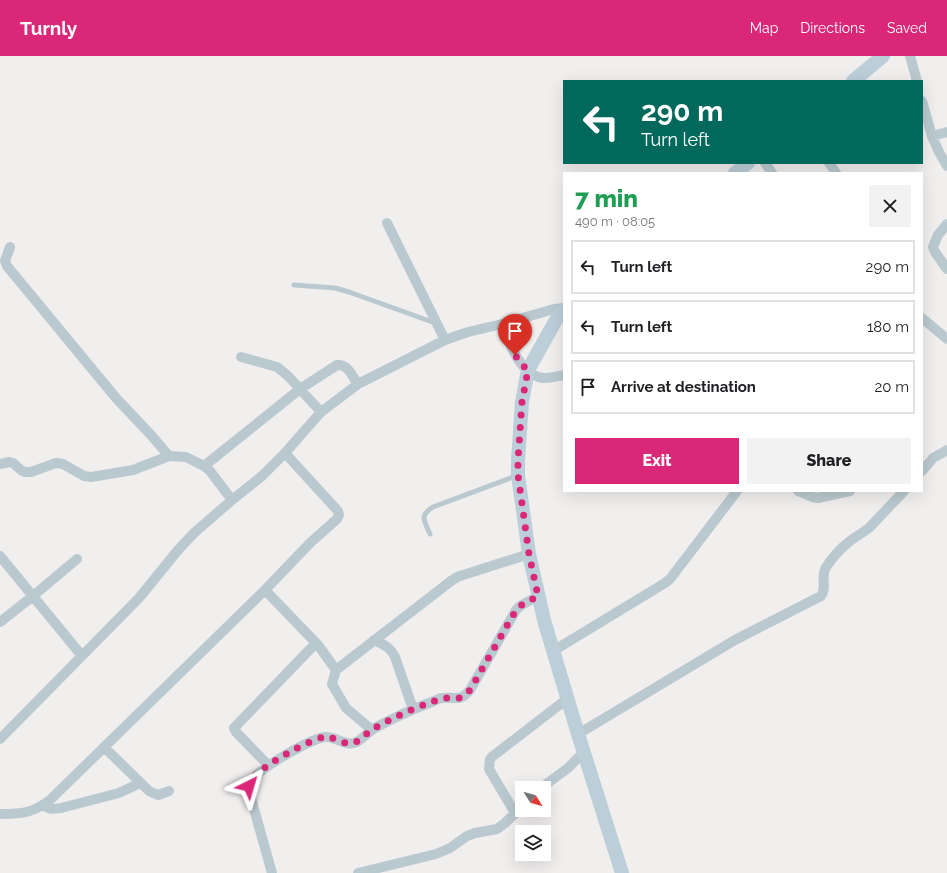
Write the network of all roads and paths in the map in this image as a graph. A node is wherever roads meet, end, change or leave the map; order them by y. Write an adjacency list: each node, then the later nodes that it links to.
1 (884, 56): 3 (street)
2 (910, 56): 4 (street)
3 (854, 80)
4 (917, 80)
5 (923, 104): 7 (street)
6 (947, 132): 7 (street)
7 (932, 136): 9 (street)
8 (747, 164): 10 (street)
9 (947, 166)
10 (736, 172)
11 (387, 223): 19 (street)
12 (947, 224): 14 (street)
13 (10, 247): 31 (street)
14 (947, 269)
15 (294, 285): 19 (lane)
16 (563, 309): 20 (street)
17 (563, 310): 24 (street)
18 (923, 319): 22 (street)
19 (436, 323): 21 (street)
20 (502, 324): 21 (street); 24 (street)
21 (445, 340): 26 (street)
22 (947, 340)
23 (241, 357): 27 (street)
24 (528, 370): 25 (street); 35 (street)
25 (563, 375)
26 (358, 384): 27 (street); 28 (street)
27 (300, 389): 28 (street); 33 (street)
28 (321, 412): 30 (street)
29 (947, 450): 34 (street)
30 (285, 453): 40 (street); 45 (street)
31 (169, 456): 32 (street); 33 (street)
32 (0, 464)
33 (204, 466): 40 (street)
34 (923, 470)
35 (518, 475): 41 (lane); 42 (street)
36 (736, 492): 51 (street)
37 (800, 492): 38 (street)
38 (845, 492)
39 (903, 492): 57 (street)
40 (232, 500): 52 (street)
41 (430, 534)
42 (529, 554): 47 (street); 49 (street)
43 (0, 556): 46 (street)
44 (77, 559): 46 (street)
45 (265, 590): 50 (street); 59 (street)
46 (33, 596): 48 (street); 52 (street)
47 (538, 596): 51 (street); 55 (street)
48 (0, 622)
49 (374, 640): 53 (street); 55 (street)
50 (316, 642): 53 (street); 61 (street)
51 (553, 651): 54 (street)
52 (82, 656): 58 (street)
53 (336, 670): 56 (street)
54 (567, 699): 57 (street); 66 (street)
55 (413, 709): 56 (street)
56 (372, 730): 61 (street)
57 (578, 734): 60 (street)
58 (0, 740)
59 (104, 747): 63 (street); 65 (street)
60 (583, 753): 62 (street); 72 (street)
61 (268, 765): 70 (street)
62 (550, 781)
63 (140, 783): 64 (street); 65 (street)
64 (169, 791)
65 (43, 805): 67 (street)
66 (515, 805)
67 (0, 814)
68 (515, 814): 69 (street)
69 (370, 872): 71 (street)
70 (272, 873)
71 (358, 873)
72 (622, 873)

